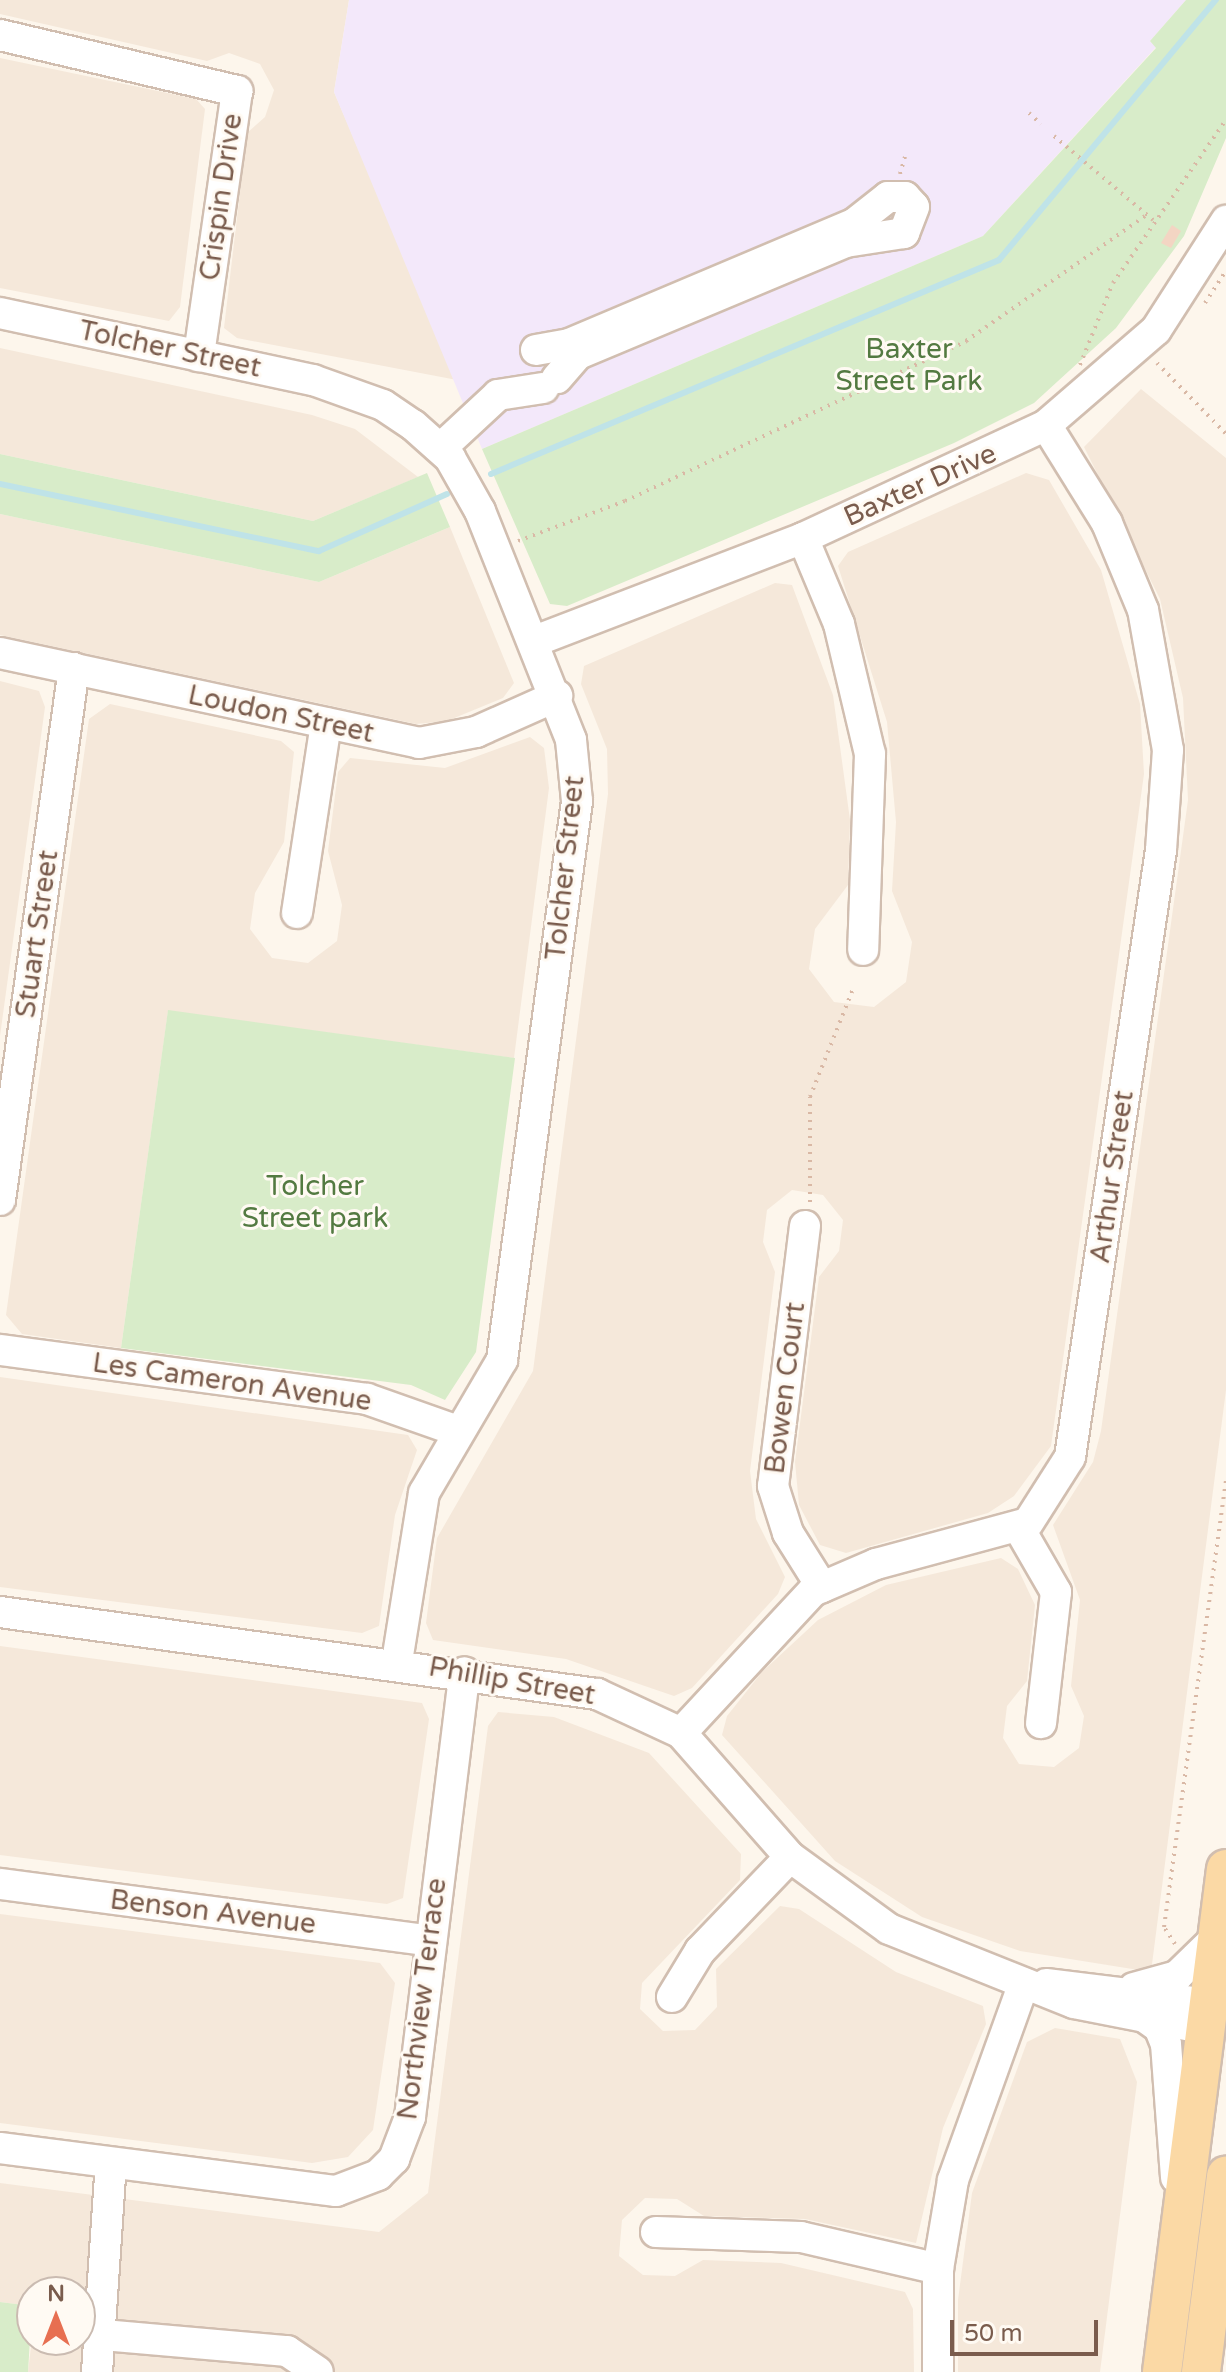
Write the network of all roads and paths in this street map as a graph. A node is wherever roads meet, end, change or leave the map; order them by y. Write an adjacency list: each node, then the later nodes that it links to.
1 (0, 35): 14 (street, Crispin Drive)
2 (1029, 113): 4 (path)
3 (1226, 120): 7 (path)
4 (1041, 124)
5 (1054, 136): 6 (path)
6 (1148, 214): 7 (path); 21 (path)
7 (1153, 220): 15 (path)
8 (1226, 221): 17 (street, Baxter Drive)
9 (1226, 269): 11 (path)
10 (0, 313): 14 (street, Tolcher Street)
11 (1195, 316)
12 (1165, 353): 18 (path)
13 (529, 355): 16 (street); 16 (street); 19 (street)
14 (199, 356): 19 (street, Tolcher Street)
15 (1085, 378)
16 (550, 383): 19 (street)
17 (1046, 425): 20 (street, Baxter Drive); 35 (street, Arthur Street)
18 (1226, 434)
19 (435, 443): 22 (street, Tolcher Street)
20 (803, 538): 22 (street, Baxter Drive); 28 (street)
21 (515, 542)
22 (535, 641): 25 (street, Tolcher Street)
23 (0, 653): 24 (street, Loudon Street)
24 (74, 668): 26 (street, Loudon Street); 30 (street, Stuart Street)
25 (557, 696): 26 (street, Loudon Street); 33 (street, Tolcher Street)
26 (326, 723): 27 (street)
27 (297, 913)
28 (863, 950)
29 (853, 989): 31 (path)
30 (0, 1200)
31 (805, 1226): 36 (street, Bowen Court)
32 (0, 1350): 33 (street, Les Cameron Avenue)
33 (458, 1431): 38 (street, Tolcher Street)
34 (1226, 1478): 47 (path)
35 (1019, 1528): 36 (street); 40 (street)
36 (822, 1587): 41 (street)
37 (0, 1612): 38 (street, Phillip Street)
38 (397, 1662): 39 (street, Phillip Street)
39 (465, 1672): 41 (street, Phillip Street); 46 (street, Northview Terrace)
40 (1041, 1723)
41 (681, 1733): 42 (street, Phillip Street)
42 (790, 1857): 48 (street, Phillip Street); 50 (street)
43 (1226, 1869): 45 (main road)
44 (0, 1884): 46 (street, Benson Avenue)
45 (1217, 1937): 49 (street); 52 (main road)
46 (426, 1940): 54 (street, Northview Terrace)
47 (1177, 1948)
48 (1024, 1983): 49 (street, Phillip Street); 51 (street, Phillip Street); 58 (street)
49 (1108, 1987): 52 (street, Phillip Street)
50 (672, 1997)
51 (1143, 2016): 52 (street, Phillip Street); 57 (street)
52 (1217, 2019): 57 (main road)
53 (0, 2148): 54 (street, Northview Terrace)
54 (111, 2163): 59 (street)
55 (1226, 2176): 64 (main road)
56 (656, 2232): 58 (street)
57 (1180, 2232): 63 (main road)
58 (938, 2269): 62 (street)
59 (103, 2335): 60 (street); 61 (street)
60 (97, 2372)
61 (318, 2372)
62 (938, 2372)
63 (1162, 2372)
64 (1201, 2372)

